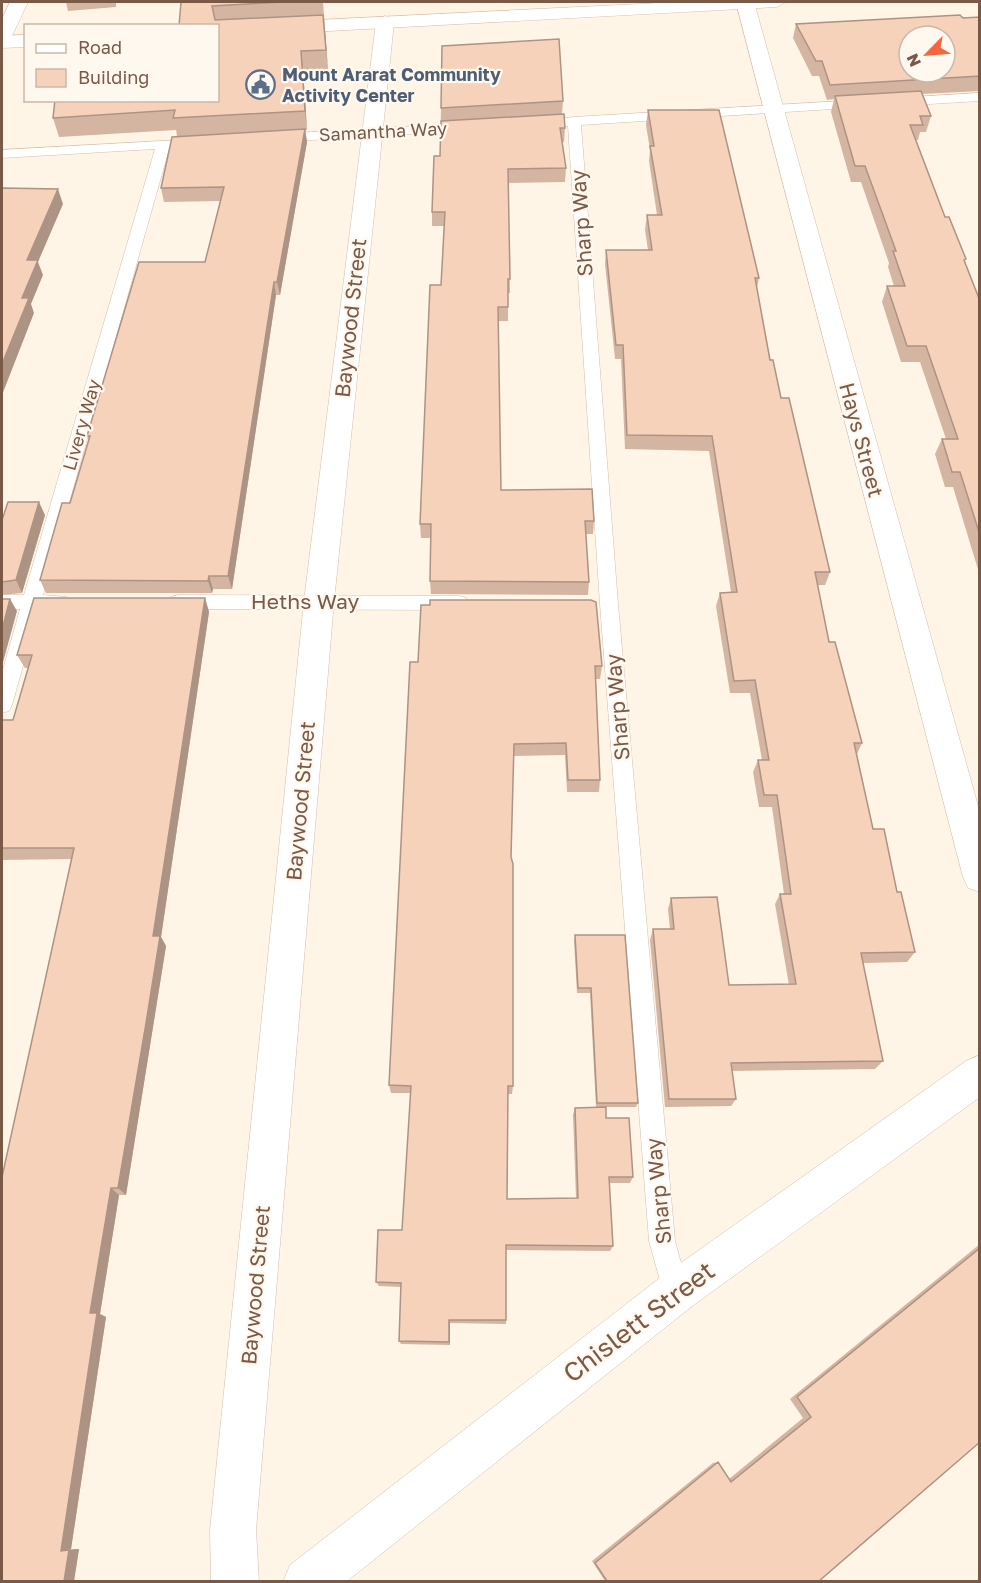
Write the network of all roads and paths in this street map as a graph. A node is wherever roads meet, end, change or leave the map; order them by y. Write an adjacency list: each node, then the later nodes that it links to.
1 (19, 2): 6 (street)
2 (745, 2): 3 (street); 4 (street); 9 (street, Hays Street)
3 (777, 2)
4 (386, 22): 5 (street); 13 (street, Baywood Street)
5 (219, 31)
6 (2, 40): 7 (street)
7 (24, 41)
8 (980, 97): 9 (lane)
9 (772, 109): 10 (lane); 27 (street, Hays Street)
10 (574, 121): 11 (lane); 25 (lane, Sharp Way)
11 (550, 122)
12 (479, 126): 13 (lane, Samantha Way)
13 (371, 133): 14 (lane, Samantha Way); 18 (street, Baywood Street)
14 (268, 139)
15 (213, 142): 16 (lane)
16 (163, 145): 17 (lane); 20 (lane, Livery Way)
17 (2, 154)
18 (319, 601): 22 (lane, Heths Way); 23 (lane, Heths Way); 30 (street, Baywood Street)
19 (2, 602): 20 (lane)
20 (31, 602): 21 (lane); 26 (lane, Livery Way)
21 (77, 602)
22 (159, 602)
23 (483, 603)
24 (586, 604): 25 (lane)
25 (609, 604): 29 (lane, Sharp Way)
26 (2, 705)
27 (980, 877)
28 (980, 1074): 29 (street, Chislett Street)
29 (676, 1292): 31 (street, Chislett Street)
30 (235, 1581)
31 (307, 1581)

